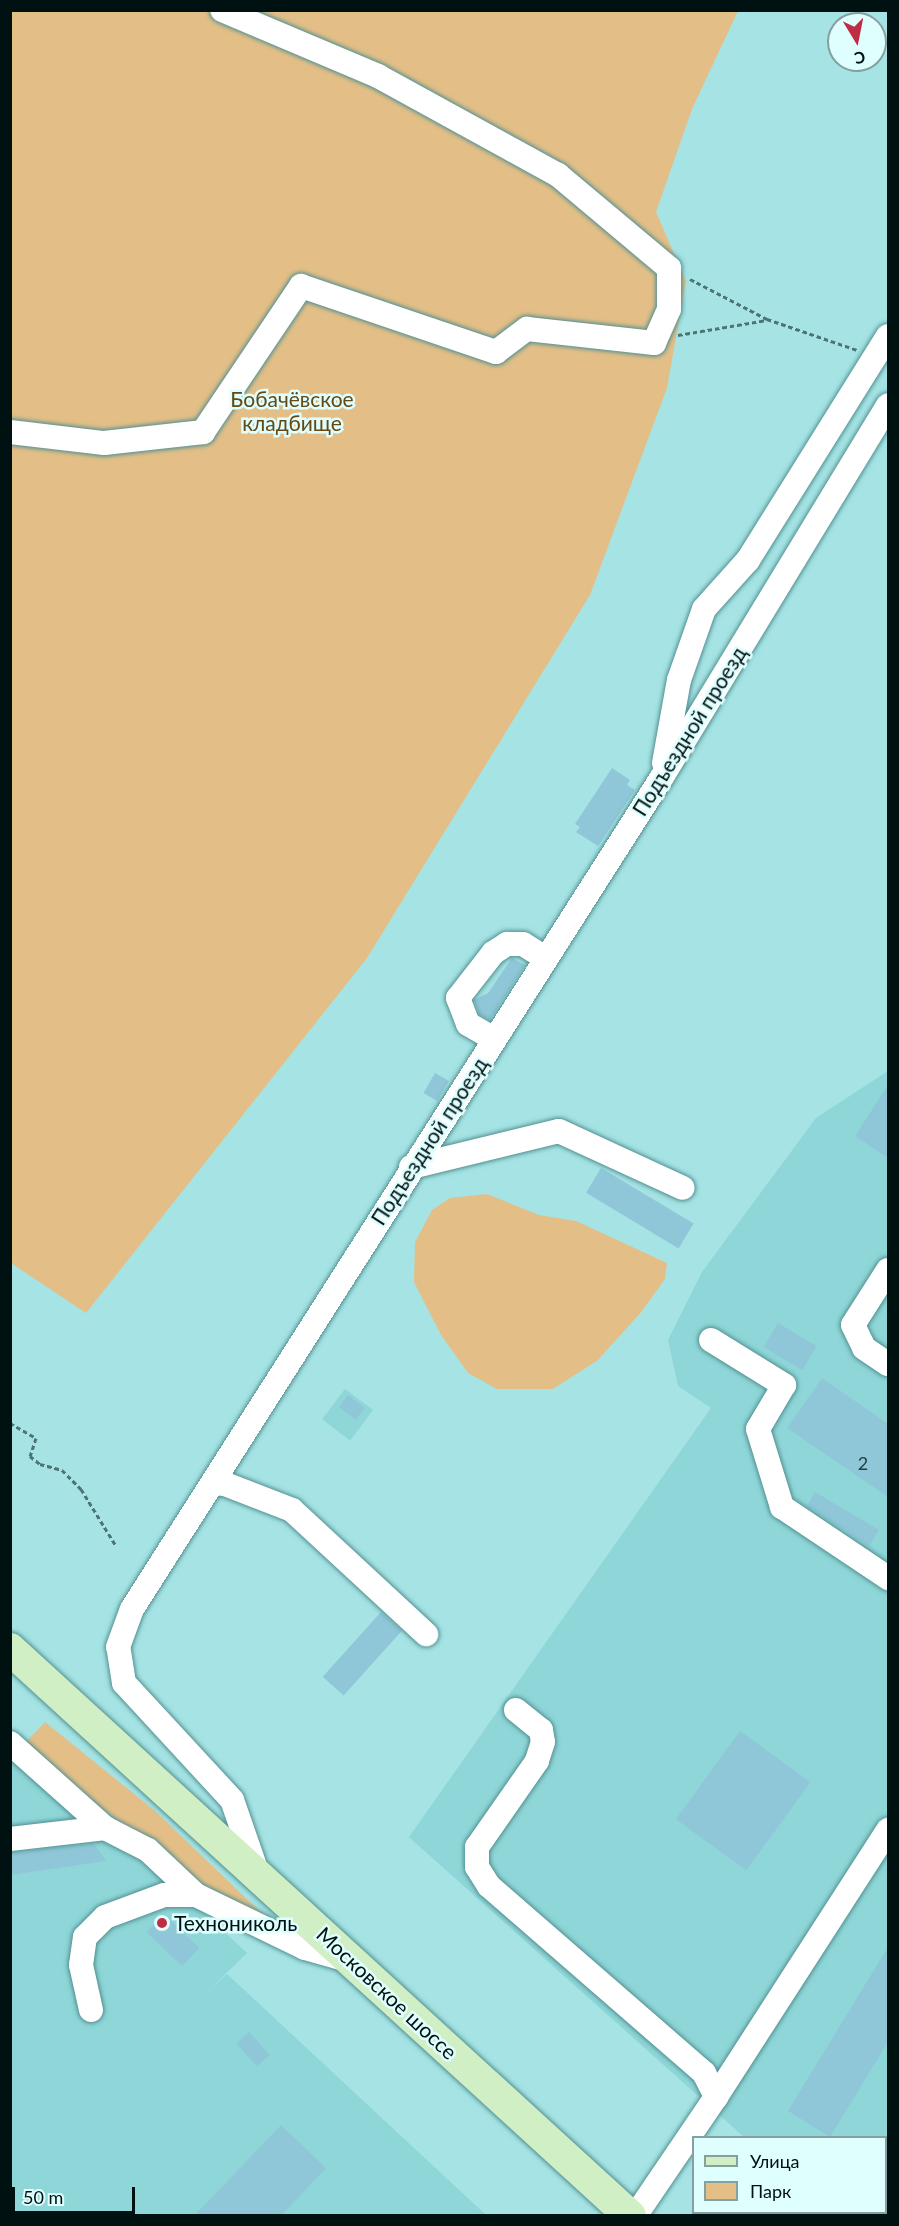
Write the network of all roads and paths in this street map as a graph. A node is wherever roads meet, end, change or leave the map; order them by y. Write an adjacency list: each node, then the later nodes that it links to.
1 (222, 10): 2 (street)
2 (669, 268): 3 (path); 5 (street)
3 (767, 320): 5 (path); 6 (path)
4 (888, 336): 6 (street)
5 (656, 339): 8 (street)
6 (875, 357): 9 (street)
7 (888, 405): 9 (street, Подъездной проезд)
8 (10, 432)
9 (662, 777): 10 (street, Подъездной проезд)
10 (545, 958): 11 (street, Подъездной проезд); 11 (street)
11 (494, 1039): 12 (street, Подъездной проезд)
12 (411, 1167): 13 (street); 18 (street, Подъездной проезд)
13 (683, 1188)
14 (888, 1270): 16 (street)
15 (711, 1340): 20 (street)
16 (888, 1364)
17 (10, 1423): 19 (path)
18 (214, 1483): 21 (street); 28 (street, Подъездной проезд)
19 (116, 1546)
20 (888, 1578)
21 (426, 1634)
22 (10, 1649): 28 (main road, Московское шоссе)
23 (516, 1710): 32 (street)
24 (10, 1743): 25 (street)
25 (105, 1828): 27 (street); 29 (street)
26 (888, 1830): 32 (street)
27 (10, 1839)
28 (257, 1872): 30 (main road, Московское шоссе)
29 (196, 1895): 30 (street); 31 (street)
30 (351, 1961): 33 (main road, Московское шоссе)
31 (91, 2010)
32 (716, 2097): 34 (street)
33 (630, 2216)
34 (634, 2216)

